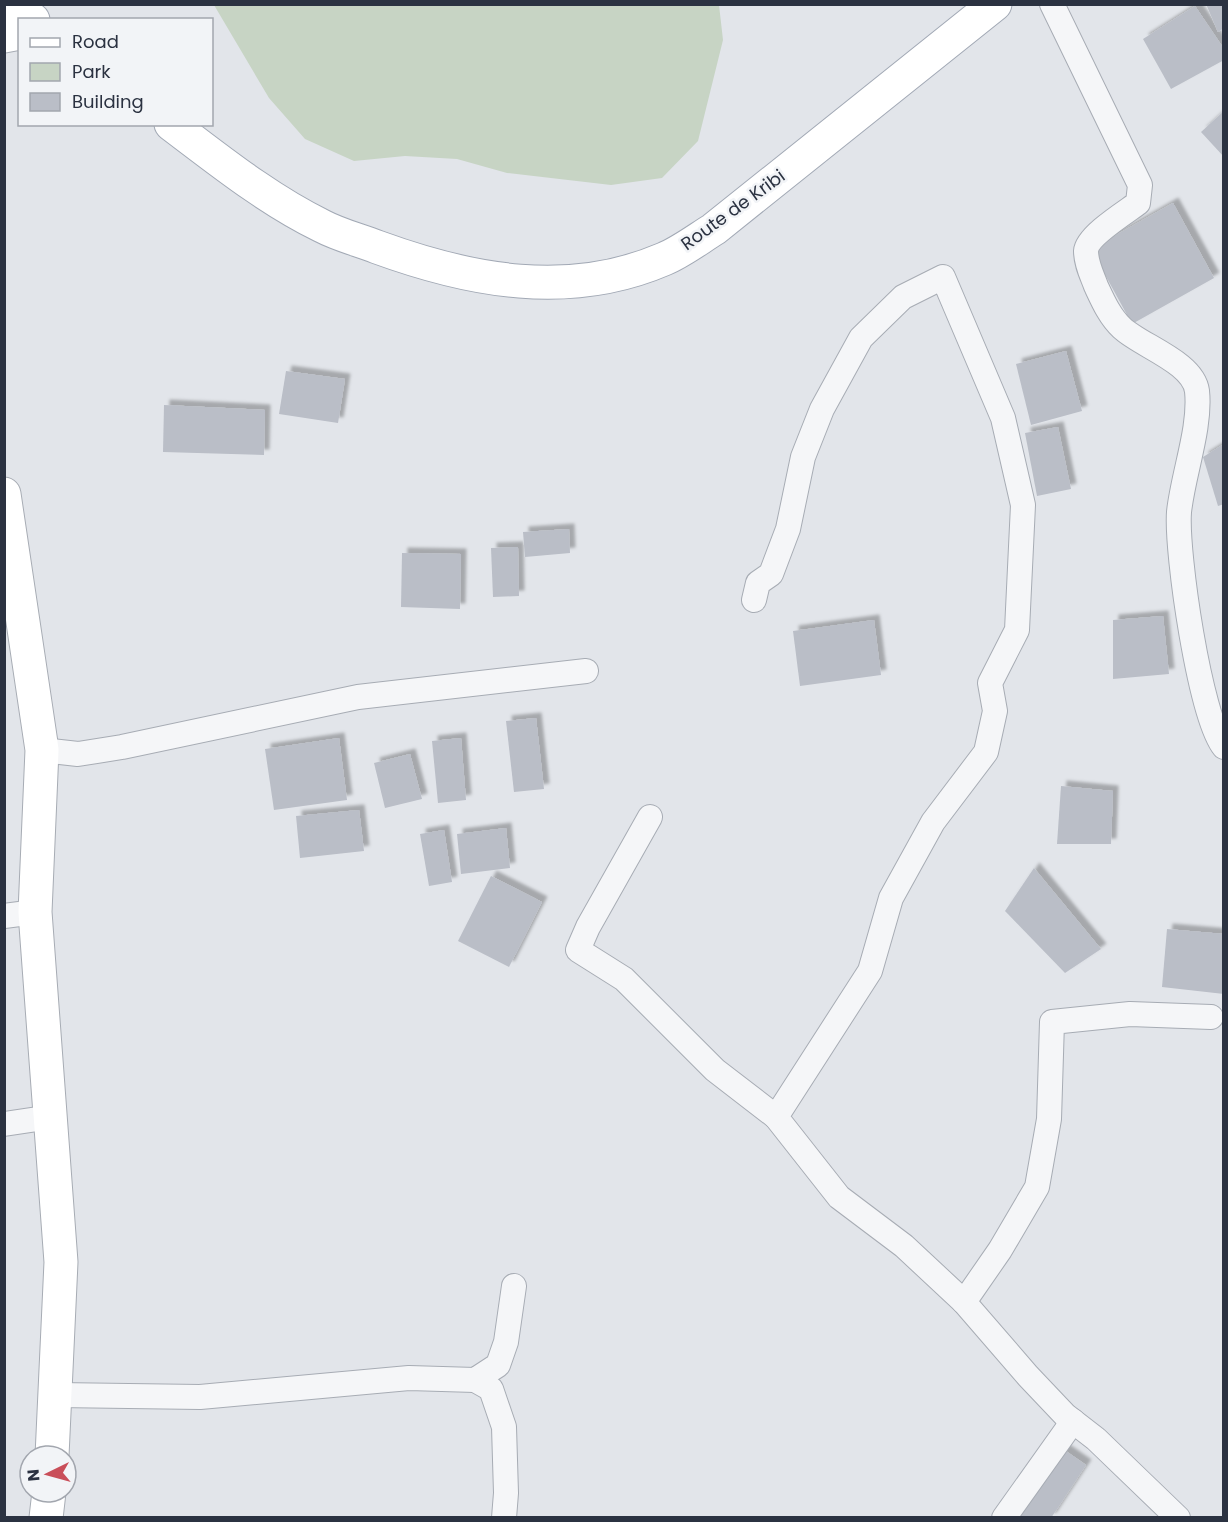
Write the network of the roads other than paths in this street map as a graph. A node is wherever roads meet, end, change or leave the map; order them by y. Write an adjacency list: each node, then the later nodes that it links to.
1 (13, 4): 4 (street)
2 (995, 4): 5 (street, Route de Kribi)
3 (1052, 4): 9 (street)
4 (30, 18)
5 (174, 126)
6 (4, 495): 10 (street)
7 (754, 600): 15 (street)
8 (586, 671): 10 (street)
9 (1224, 747)
10 (42, 750): 12 (street)
11 (650, 817): 15 (street)
12 (20, 914): 14 (street)
13 (1211, 1017): 18 (street)
14 (51, 1117): 16 (street); 20 (street)
15 (776, 1117): 18 (street)
16 (4, 1124)
17 (514, 1286): 19 (street)
18 (964, 1302): 21 (street)
19 (475, 1380): 20 (street); 23 (street)
20 (57, 1395): 22 (street)
21 (1073, 1421): 24 (street); 25 (street)
22 (52, 1444)
23 (504, 1518)
24 (1005, 1518)
25 (1178, 1518)

